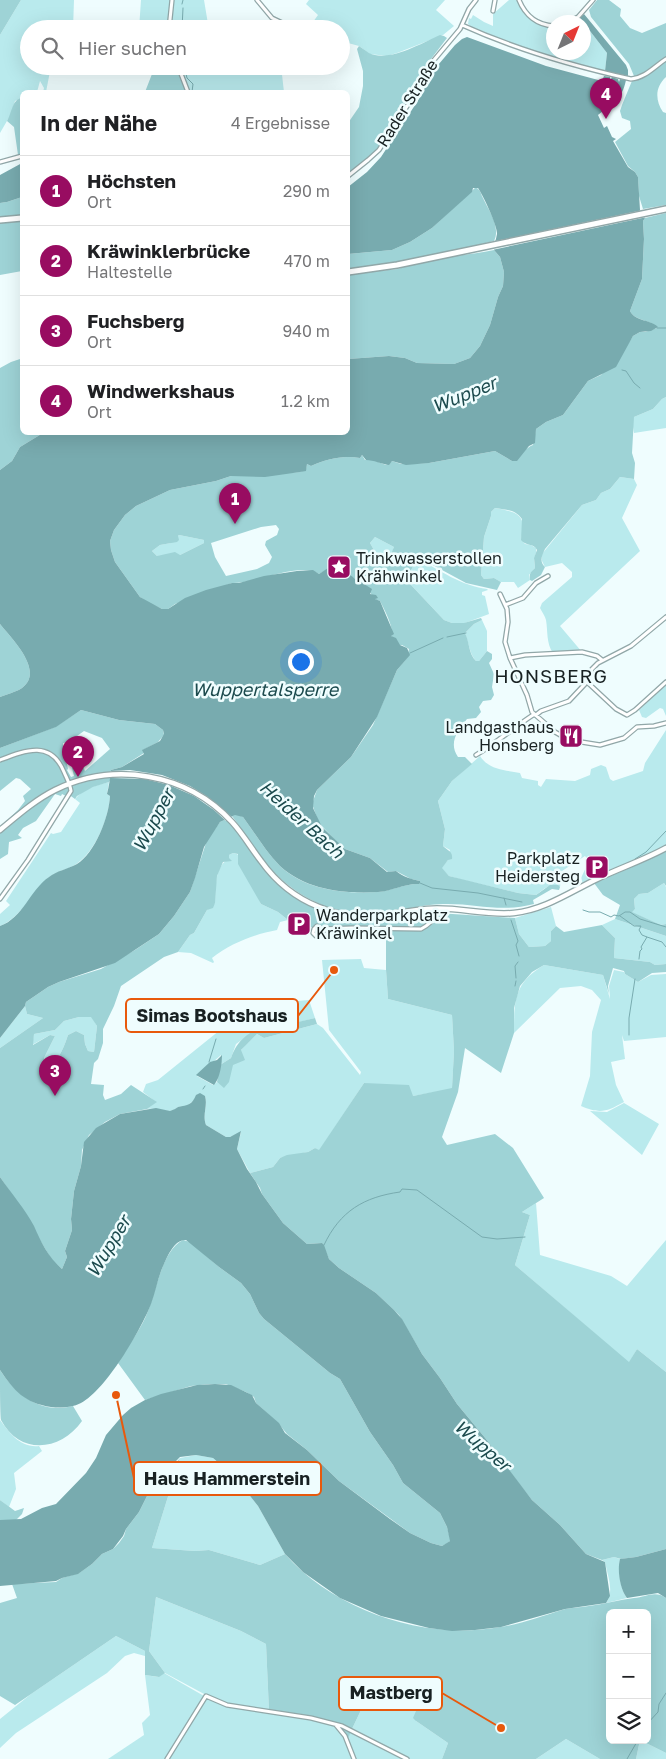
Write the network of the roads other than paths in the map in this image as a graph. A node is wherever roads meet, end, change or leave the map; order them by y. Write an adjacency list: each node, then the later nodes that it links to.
1 (172, 0): 9 (street)
2 (257, 0): 10 (street)
3 (476, 0): 12 (street, Rader Straße)
4 (495, 0): 7 (street)
5 (519, 0): 11 (street)
6 (593, 0): 8 (street)
7 (492, 11)
8 (580, 15)
9 (170, 20)
10 (276, 20)
11 (546, 24)
12 (462, 26): 13 (street); 18 (street, Rader Straße)
13 (666, 59)
14 (181, 75): 15 (street)
15 (187, 90)
16 (20, 157): 17 (street)
17 (0, 162)
18 (350, 174)
19 (666, 209): 22 (main road)
20 (20, 218): 21 (main road)
21 (0, 220)
22 (350, 272)
23 (548, 576): 25 (street)
24 (500, 594): 25 (street)
25 (505, 605): 27 (street)
26 (666, 617): 28 (street)
27 (510, 658): 28 (street); 31 (street)
28 (602, 660): 29 (street)
29 (587, 682): 30 (street); 31 (street)
30 (666, 682)
31 (536, 715): 32 (street); 33 (street)
32 (666, 723)
33 (476, 755)
34 (0, 760): 35 (street)
35 (69, 784): 36 (main road); 38 (street); 39 (main road)
36 (0, 830)
37 (666, 848): 39 (main road)
38 (0, 899)
39 (434, 908): 40 (street)
40 (322, 929)
41 (334, 1723): 42 (street); 43 (street); 44 (street)
42 (167, 1759)
43 (354, 1759)
44 (407, 1759)

